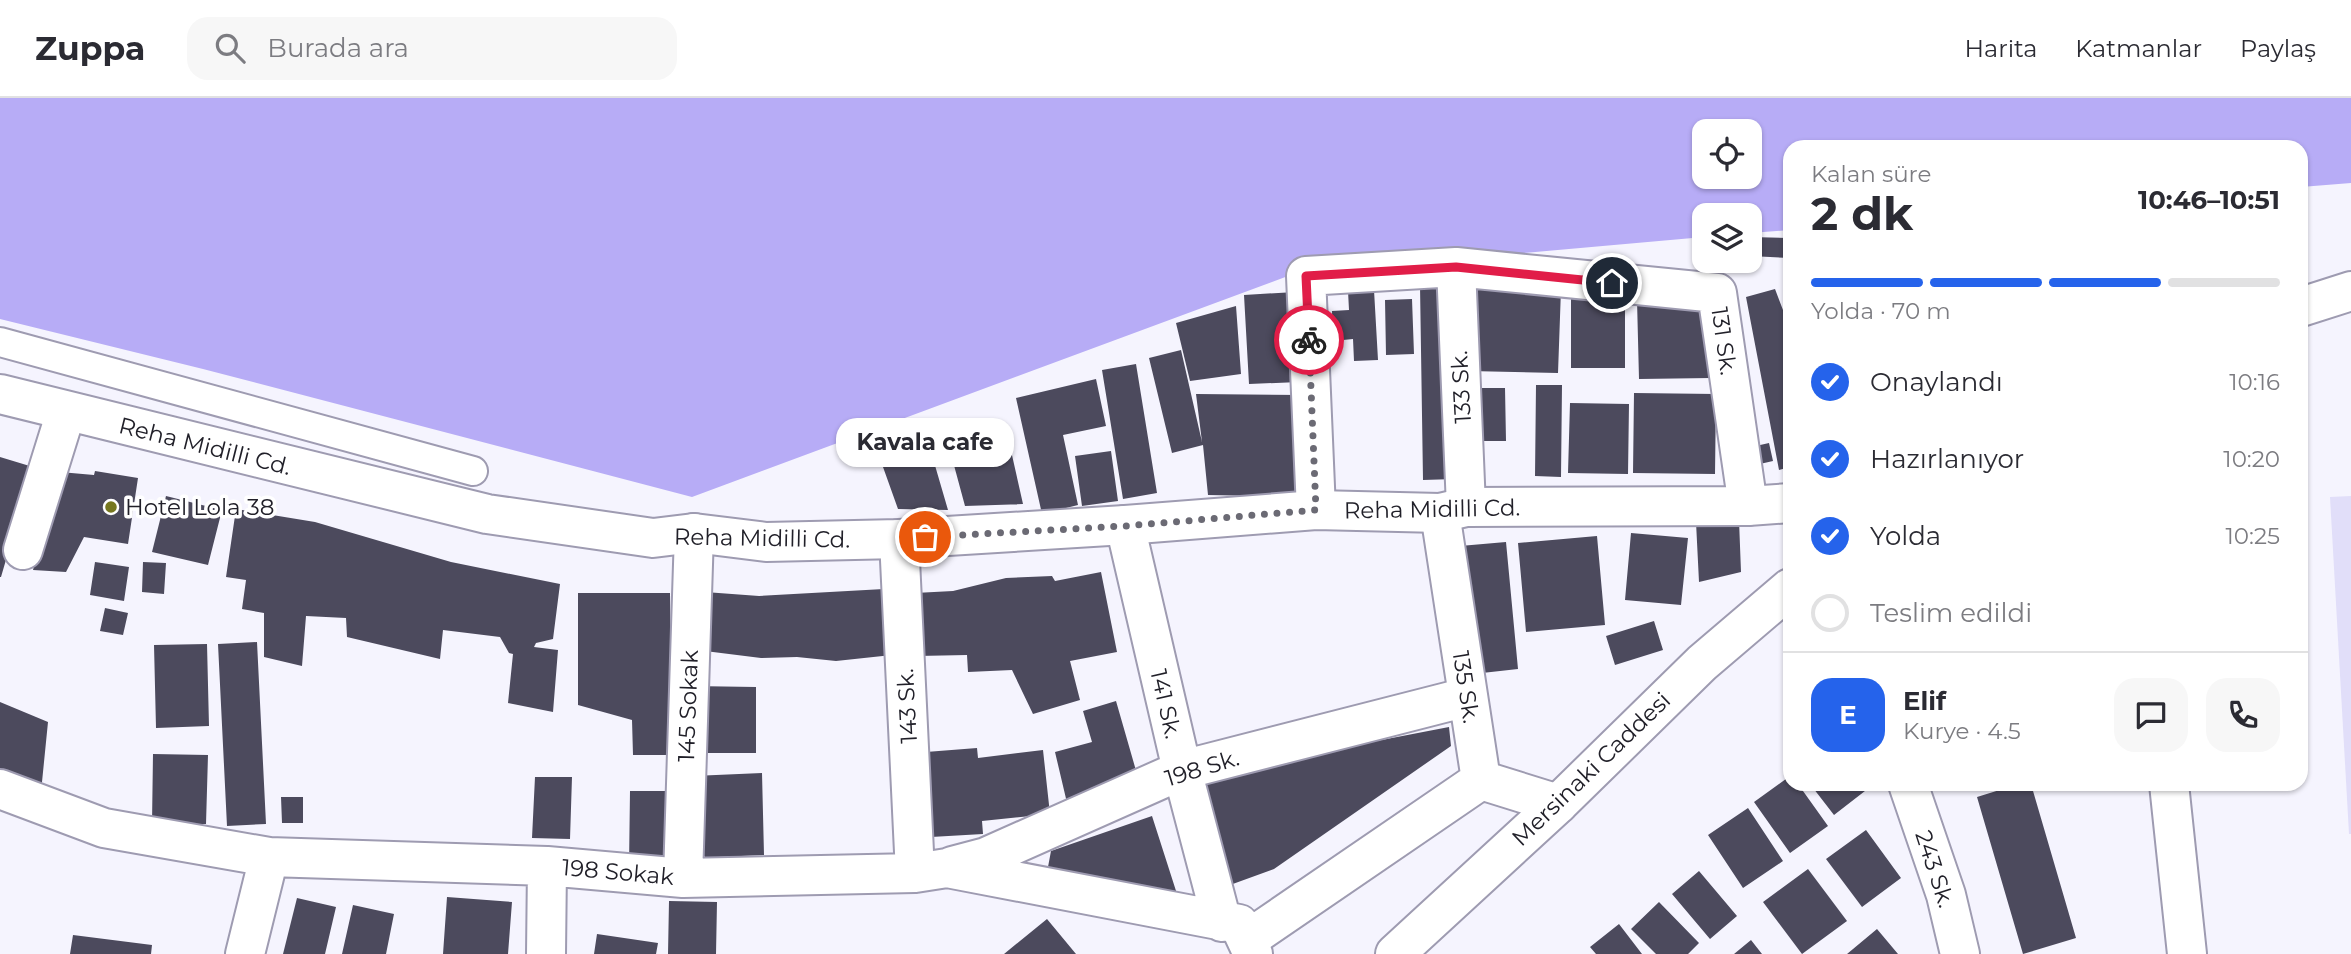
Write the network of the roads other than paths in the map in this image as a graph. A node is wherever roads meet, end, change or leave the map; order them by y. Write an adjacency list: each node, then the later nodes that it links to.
1 (1456, 267): 9 (street, 131 Sk.); 10 (street, 131 Sk.); 11 (street, 133 Sk.)
2 (2351, 290): 3 (street)
3 (2308, 305)
4 (0, 342): 7 (street)
5 (0, 394): 6 (street, Reha Midilli Cd.)
6 (66, 412): 13 (street, Reha Midilli Cd.); 15 (street)
7 (473, 471)
8 (1783, 504): 9 (street, Reha Midilli Cd.)
9 (1748, 506): 11 (street, Reha Midilli Cd.)
10 (1316, 510): 11 (street, Reha Midilli Cd.); 12 (street, Reha Midilli Cd.)
11 (1453, 510): 17 (street, 135 Sk.)
12 (1125, 526): 14 (street, Reha Midilli Cd.); 18 (street, 141 Sk.)
13 (694, 533): 14 (street, Reha Midilli Cd.); 27 (street, 145 Sokak)
14 (899, 538): 26 (street, 143 Sk.)
15 (23, 550)
16 (1783, 602): 23 (street, Mersinaki Caddesi)
17 (1467, 697): 18 (street, 198 Sk.); 19 (street, 135 Sk.)
18 (1182, 770): 26 (street, 198 Sk.); 28 (street, 141 Sk.)
19 (1481, 780): 23 (street); 28 (street)
20 (0, 789): 24 (street, 198 Sokak)
21 (1910, 791): 32 (street, 243 Sk.)
22 (2170, 791): 33 (street)
23 (1558, 804): 31 (street, Mersinaki Caddesi)
24 (269, 857): 25 (street, 198 Sokak); 29 (street)
25 (547, 866): 27 (street, 198 Sokak); 30 (street)
26 (931, 871): 27 (street, 198 Sokak); 28 (street, 198 Sokak)
27 (683, 878)
28 (1240, 935)
29 (244, 954)
30 (546, 954)
31 (1395, 954)
32 (1960, 954)
33 (2187, 954)

